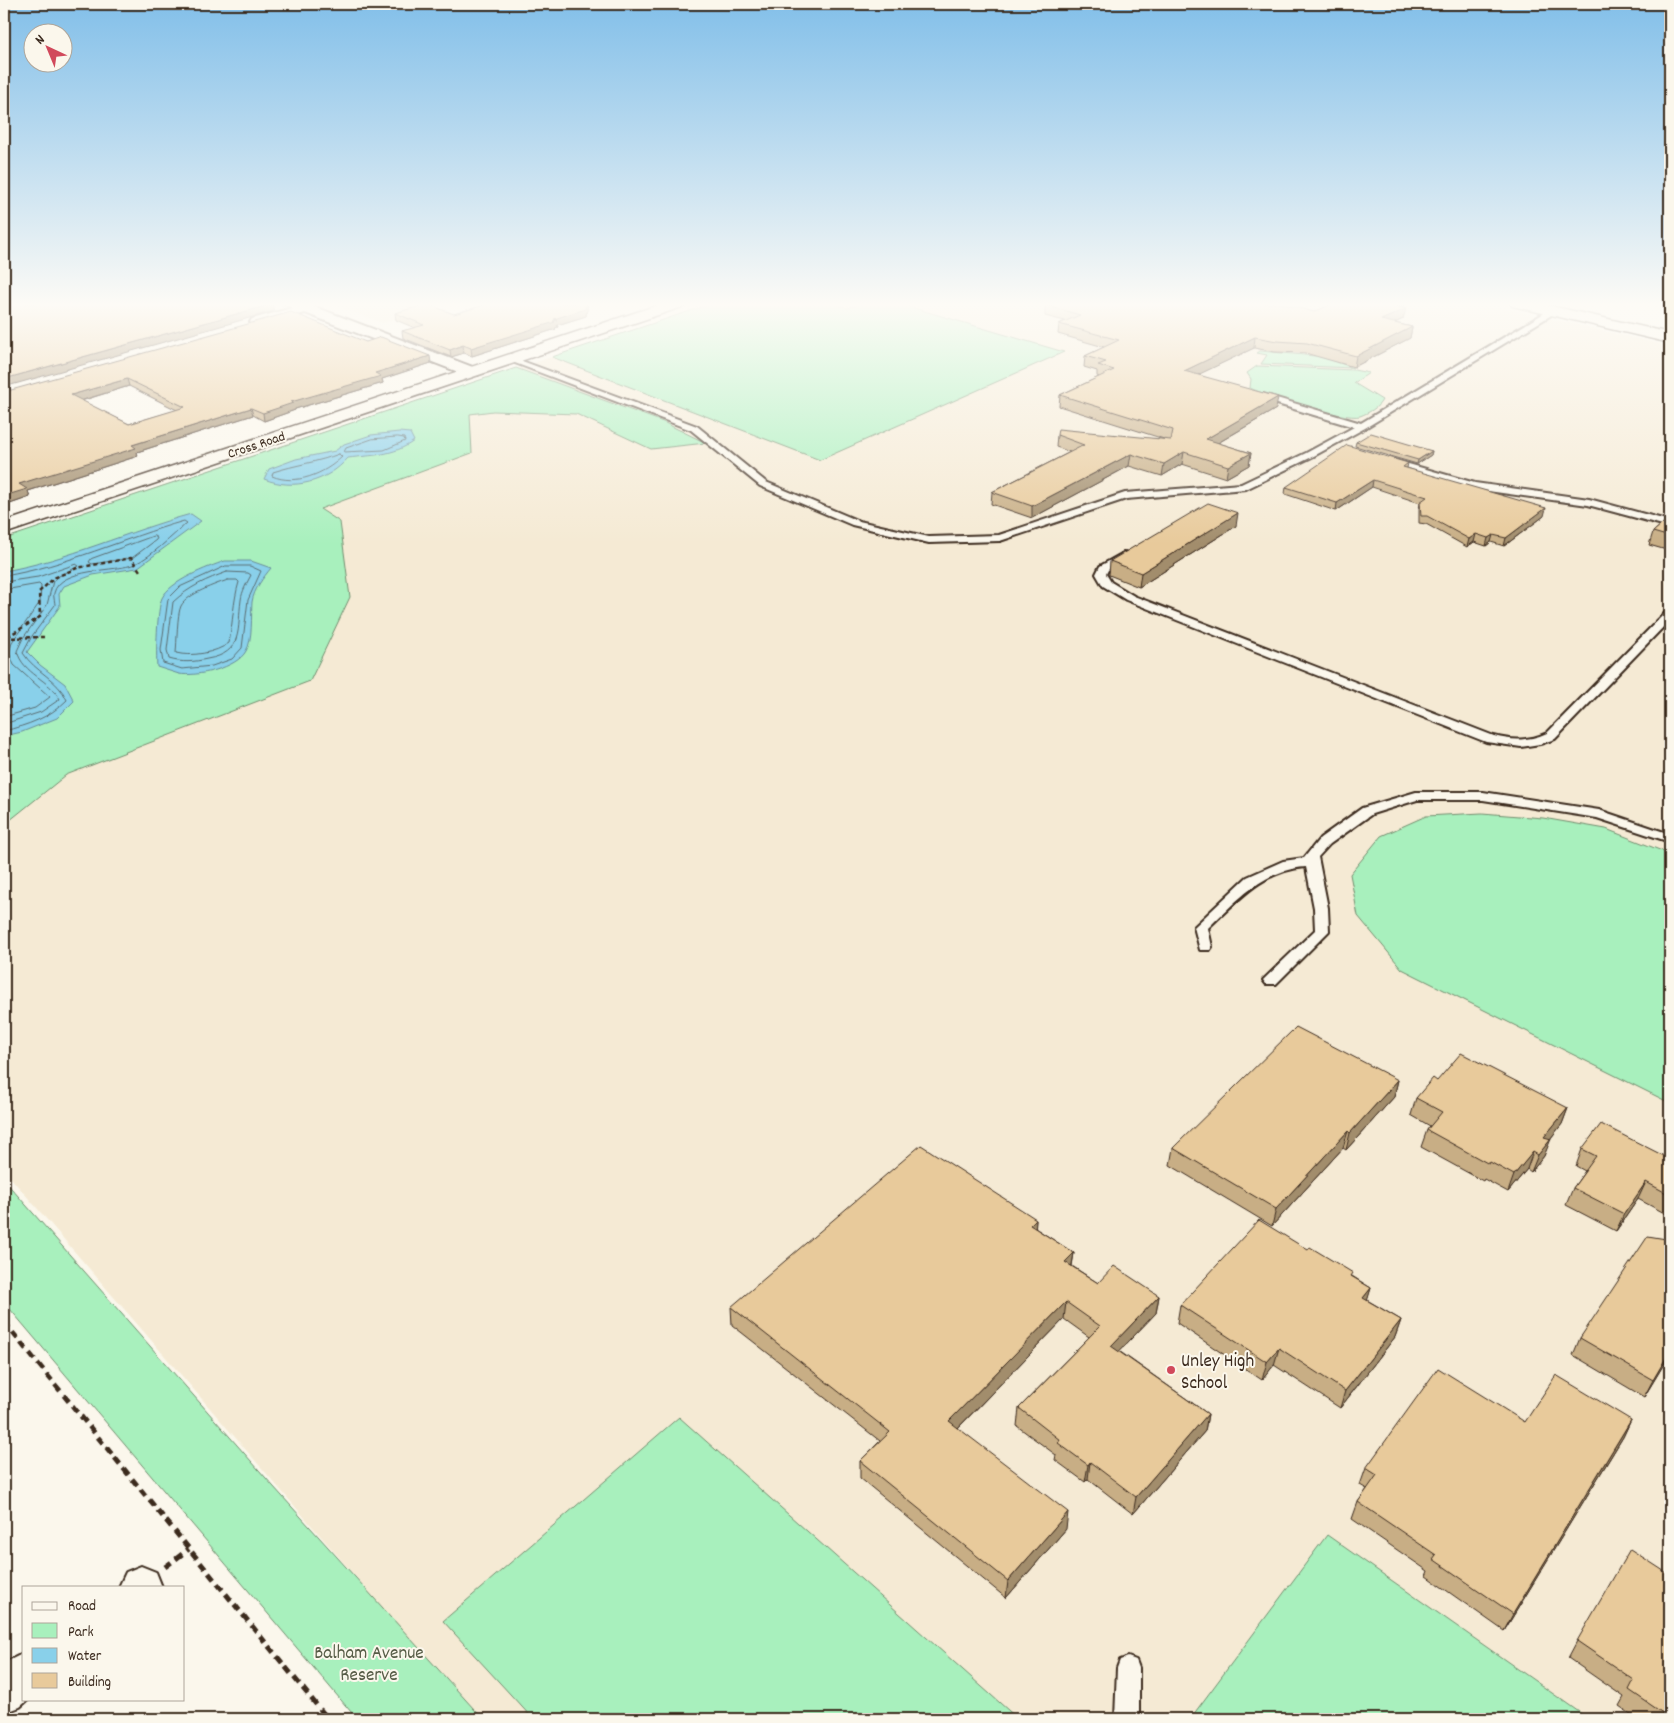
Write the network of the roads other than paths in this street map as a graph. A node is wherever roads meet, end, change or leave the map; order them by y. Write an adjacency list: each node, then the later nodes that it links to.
1 (438, 383): 10 (main road, Cross Road)
2 (574, 383): 6 (lane)
3 (1433, 383): 5 (lane)
4 (1250, 393): 5 (lane)
5 (1362, 426): 6 (lane)
6 (1330, 443): 7 (lane)
7 (1347, 449)
8 (1382, 460): 9 (lane)
9 (1670, 524)
10 (4, 527)
11 (1137, 548): 12 (lane)
12 (1670, 614)
13 (1670, 838): 14 (lane)
14 (1311, 862): 15 (lane); 16 (lane)
15 (1205, 947)
16 (1271, 980)
17 (1128, 1668): 20 (lane)
18 (22, 1678): 19 (street)
19 (4, 1691)
20 (1127, 1719)

